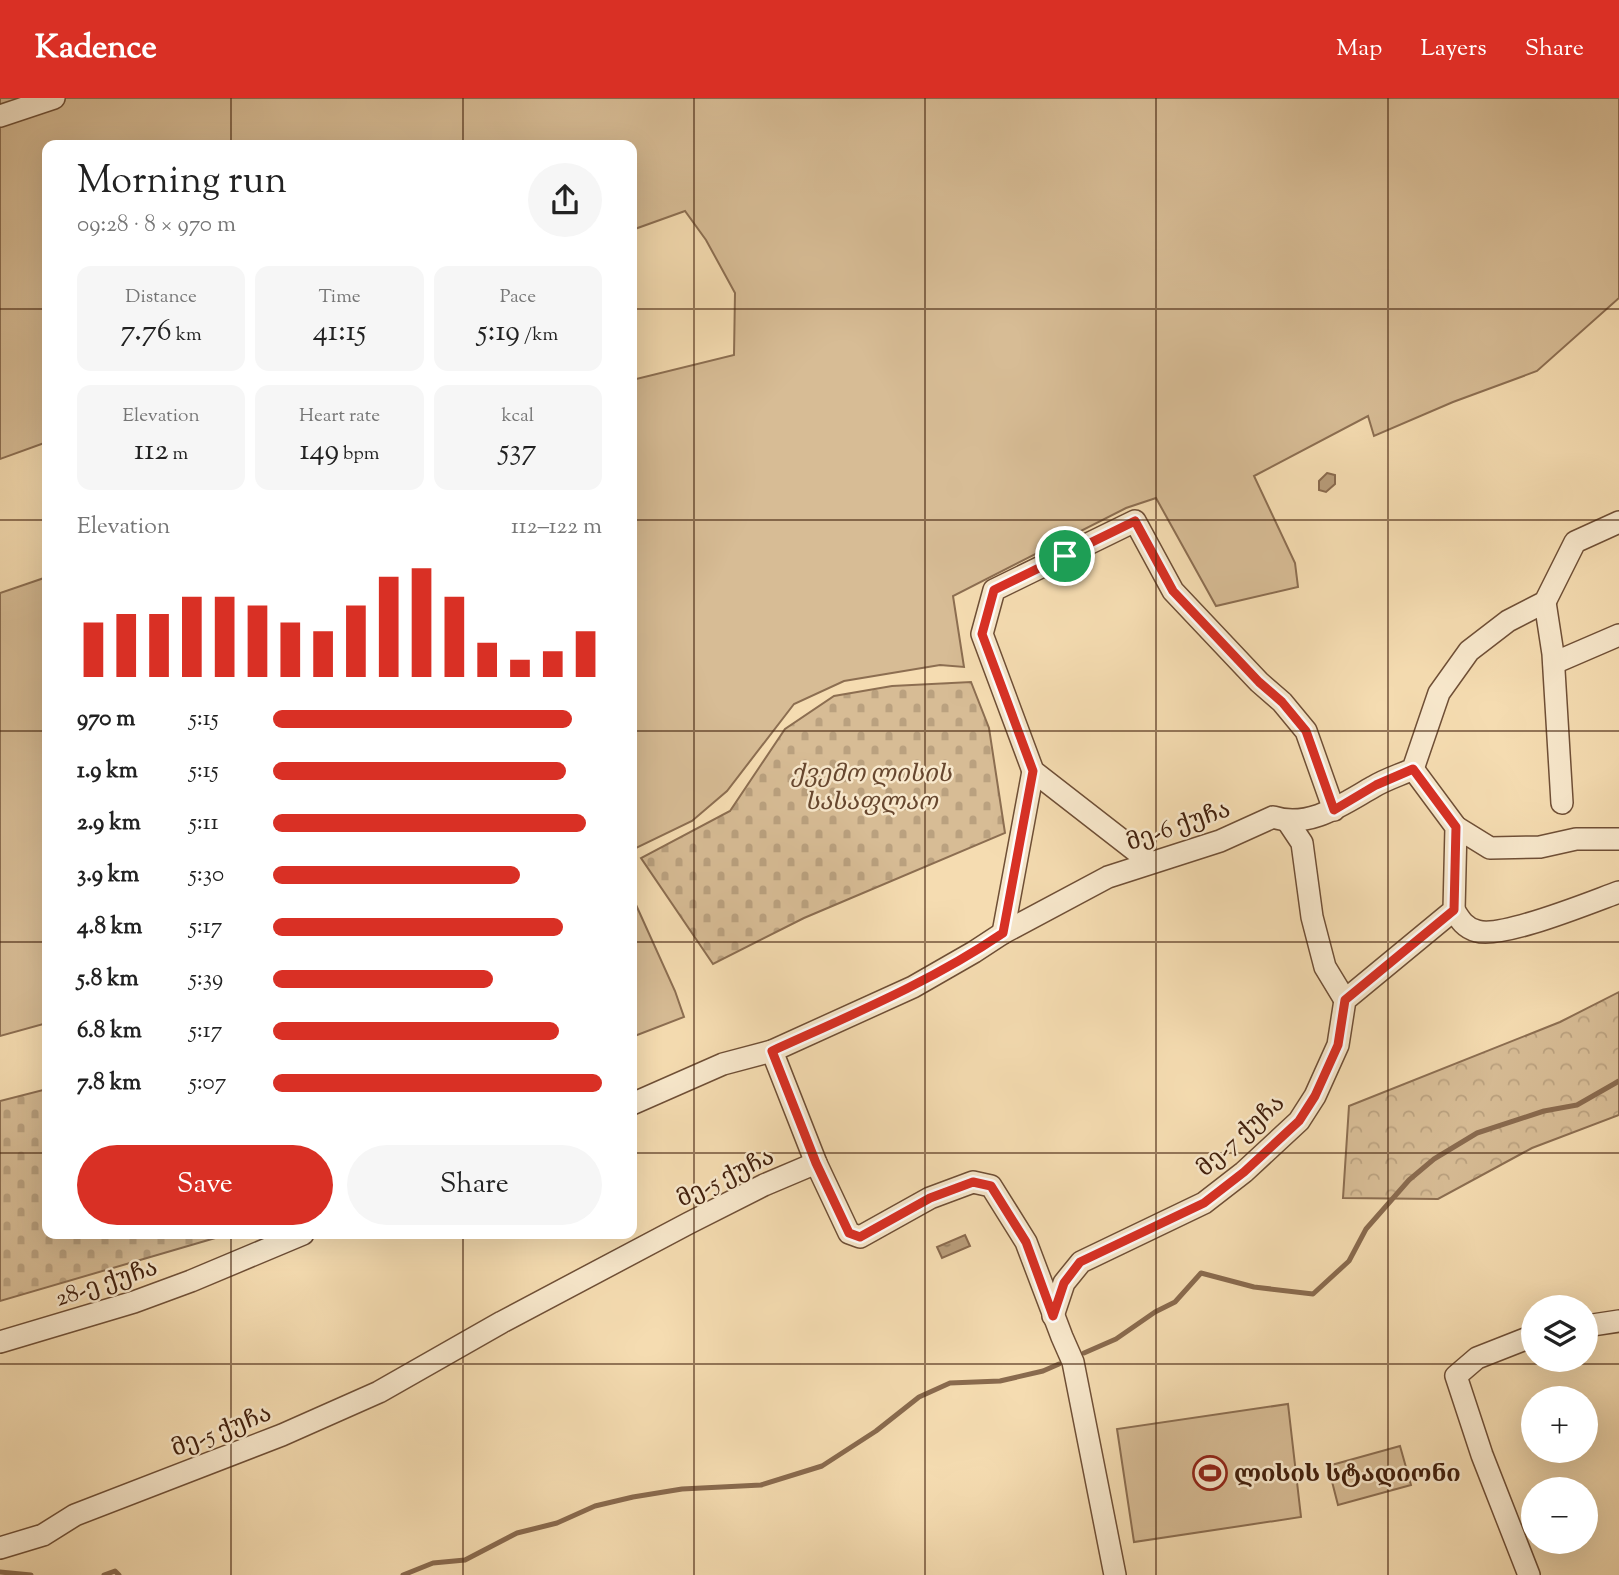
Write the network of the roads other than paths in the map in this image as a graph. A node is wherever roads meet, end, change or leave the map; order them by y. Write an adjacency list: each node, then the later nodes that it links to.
1 (54, 98): 2 (street)
2 (0, 116)
3 (1619, 522): 4 (street)
4 (1545, 602): 6 (street); 7 (street)
5 (1619, 635): 6 (street)
6 (1554, 663): 9 (street)
7 (1413, 769): 10 (street, მე-6 ქუჩა); 12 (street)
8 (1033, 771): 10 (street); 14 (street); 17 (street)
9 (1562, 803)
10 (1334, 810): 11 (street, მე-6 ქუჩა)
11 (1288, 822): 14 (street, მე-6 ქუჩა); 18 (street)
12 (1456, 827): 13 (street); 16 (street)
13 (1619, 839)
14 (1150, 862): 17 (street, მე-6 ქუჩა)
15 (1619, 892): 16 (street)
16 (1454, 910): 18 (street)
17 (1003, 933): 19 (street, მე-6 ქუჩა)
18 (1345, 1000): 23 (street, მე-7 ქუჩა)
19 (772, 1051): 20 (street); 21 (street)
20 (637, 1102)
21 (816, 1163): 23 (street); 28 (street, მე-5 ქუჩა)
22 (291, 1239): 27 (street, 28-ე ქუჩა)
23 (1053, 1316): 29 (street)
24 (1619, 1321): 25 (street)
25 (1598, 1324)
26 (1521, 1341): 30 (street)
27 (0, 1342)
28 (0, 1548)
29 (1115, 1575)
30 (1529, 1575)

